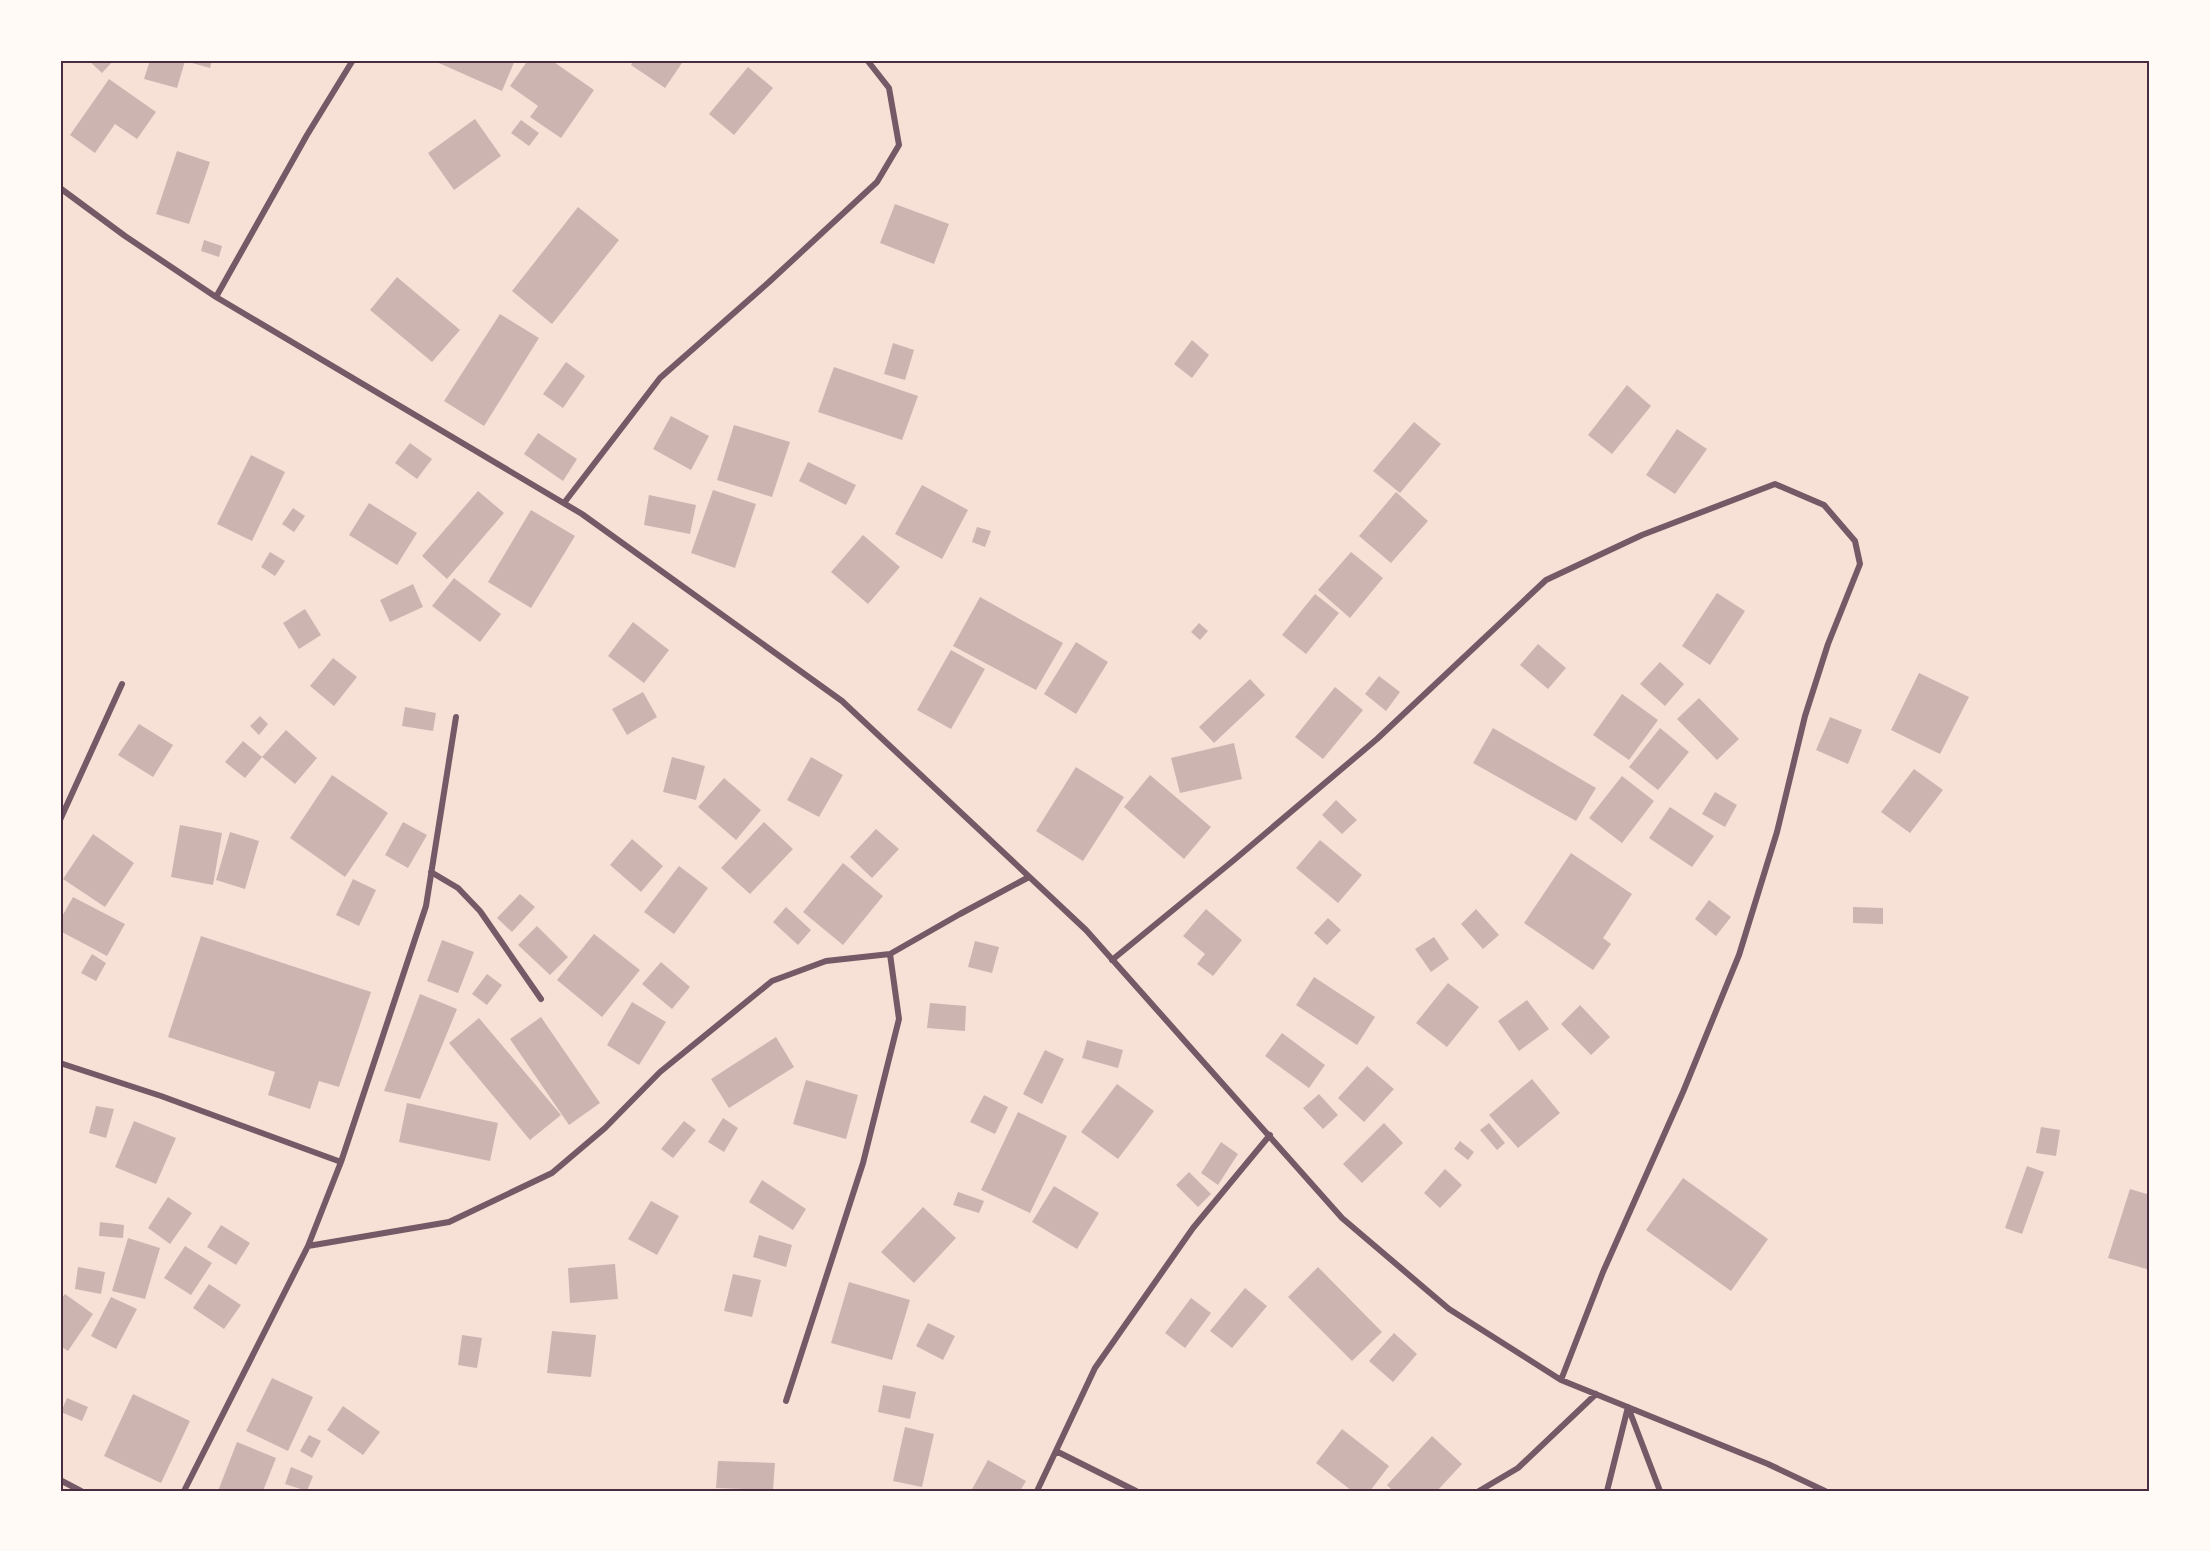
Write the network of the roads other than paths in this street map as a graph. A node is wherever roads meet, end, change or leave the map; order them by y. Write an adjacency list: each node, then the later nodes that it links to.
1 (353, 60): 4 (street)
2 (867, 60): 5 (street)
3 (60, 188): 4 (street)
4 (216, 297): 5 (street)
5 (564, 503): 10 (street)
6 (122, 684): 8 (street)
7 (456, 717): 9 (street)
8 (60, 820)
9 (431, 872): 13 (street); 16 (street)
10 (1029, 877): 11 (street); 12 (street)
11 (890, 954): 17 (street); 20 (street)
12 (1112, 960): 15 (street); 18 (street)
13 (541, 999)
14 (60, 1063): 16 (street)
15 (1270, 1135): 18 (street); 22 (street)
16 (341, 1162): 17 (street)
17 (308, 1246): 25 (street)
18 (1561, 1380): 19 (street)
19 (1596, 1394): 21 (street); 28 (street)
20 (786, 1401)
21 (1628, 1407): 29 (street); 30 (street); 31 (street)
22 (1056, 1451): 26 (street); 27 (street)
23 (60, 1480): 24 (street)
24 (81, 1491)
25 (184, 1491)
26 (1037, 1491)
27 (1136, 1491)
28 (1479, 1491)
29 (1606, 1491)
30 (1660, 1491)
31 (1825, 1491)

